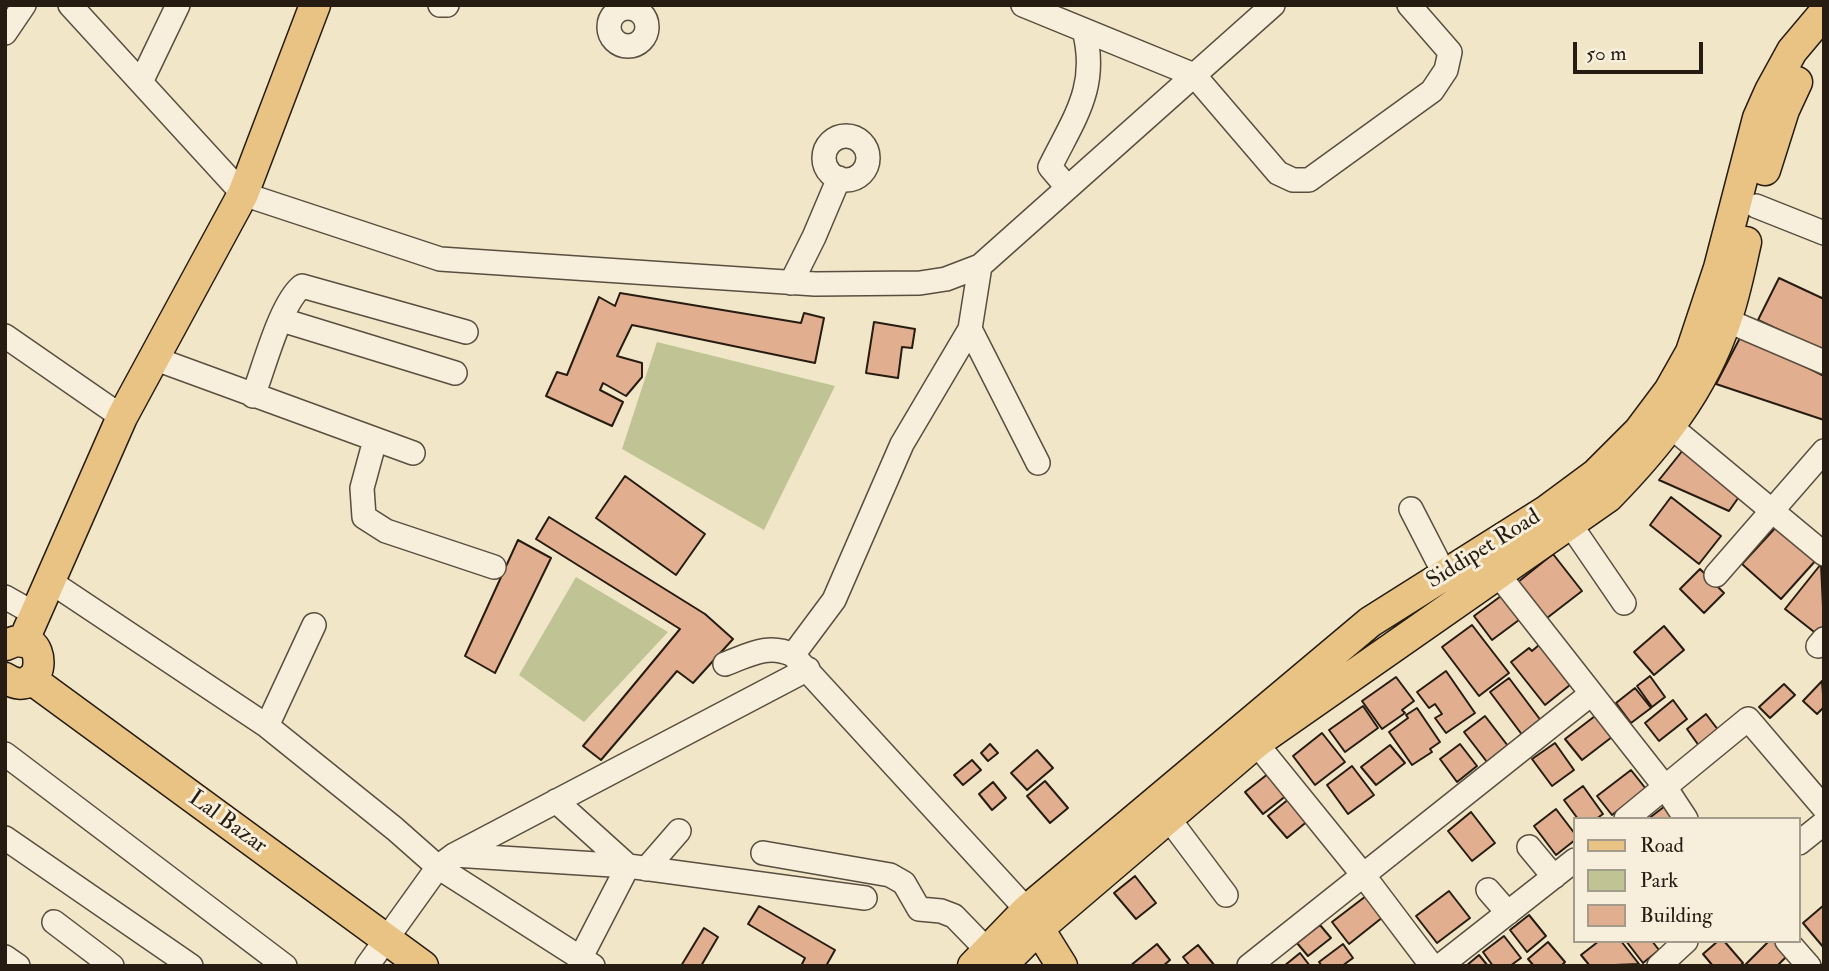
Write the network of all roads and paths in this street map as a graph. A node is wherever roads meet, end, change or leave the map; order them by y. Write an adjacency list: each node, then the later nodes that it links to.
1 (24, 5): 12 (street)
2 (70, 5): 15 (street)
3 (178, 5): 15 (street)
4 (315, 5): 18 (main road)
5 (440, 5): 6 (street)
6 (447, 5)
7 (1023, 5): 11 (street)
8 (1273, 5): 14 (street)
9 (1409, 5): 14 (street)
10 (1824, 13): 44 (main road, Siddipet Road)
11 (1084, 30): 14 (street); 17 (street)
12 (5, 33)
13 (1824, 38): 19 (main road, Siddipet Road)
14 (1194, 75): 17 (street)
15 (141, 82): 18 (street)
16 (839, 178): 22 (street)
17 (1067, 187): 21 (street)
18 (243, 194): 22 (street); 28 (main road)
19 (1756, 206): 20 (street); 24 (main road, Siddipet Road)
20 (1824, 233)
21 (980, 266): 22 (street); 25 (street)
22 (791, 283)
23 (282, 320): 26 (street); 30 (street); 31 (street)
24 (1726, 320): 29 (street); 33 (main road, Siddipet Road)
25 (970, 329): 37 (street); 52 (street)
26 (466, 332)
27 (5, 337): 32 (street)
28 (156, 359): 31 (street); 32 (main road)
29 (1824, 362)
30 (455, 373)
31 (253, 396): 34 (street)
32 (122, 416): 46 (main road)
33 (1670, 426): 39 (street); 40 (main road, Siddipet Road)
34 (375, 440): 36 (street); 42 (street)
35 (1824, 451): 39 (street)
36 (413, 453)
37 (1038, 463)
38 (1411, 509): 44 (street)
39 (1772, 510): 41 (street); 45 (street)
40 (1570, 524): 43 (main road, Siddipet Road); 48 (street)
41 (1824, 554)
42 (494, 567)
43 (1497, 573): 55 (street); 57 (main road, Siddipet Road)
44 (1445, 575): 80 (main road, Siddipet Road)
45 (1716, 575)
46 (51, 582): 49 (main road); 56 (street)
47 (5, 597): 49 (street)
48 (1624, 603)
49 (35, 614): 51 (main road)
50 (314, 625): 56 (street)
51 (14, 644): 54 (main road)
52 (801, 662): 53 (street); 60 (street); 80 (street)
53 (725, 664)
54 (18, 679): 82 (main road, Lal Bazar)
55 (1591, 694): 59 (street); 74 (street)
56 (267, 726): 71 (street)
57 (1256, 743): 64 (main road, Siddipet Road); 74 (street)
58 (5, 754): 91 (street)
59 (1665, 787): 61 (street); 62 (street); 63 (street)
60 (556, 801): 71 (street); 73 (street)
61 (1824, 808)
62 (1628, 817)
63 (1685, 817)
64 (1169, 819): 77 (street); 80 (main road, Siddipet Road)
65 (1824, 823): 68 (street)
66 (679, 831): 73 (street)
67 (5, 838): 90 (street)
68 (1801, 841)
69 (1529, 847): 75 (street)
70 (764, 853): 87 (street)
71 (446, 861): 73 (street); 82 (street); 86 (street)
72 (1574, 861): 75 (street)
73 (637, 868): 78 (street); 86 (street)
74 (1364, 876): 95 (street); 96 (street)
75 (1554, 877): 79 (street)
76 (1488, 890): 79 (street)
77 (1226, 895)
78 (865, 898)
79 (1508, 913): 97 (street)
80 (1032, 919): 87 (main road, Siddipet Road); 94 (main road)
81 (54, 922): 89 (street)
82 (386, 939): 92 (street); 93 (main road, Lal Bazar)
83 (1684, 943): 98 (street)
84 (1789, 943): 99 (street)
85 (5, 957): 88 (street)
86 (587, 961)
87 (987, 961)
88 (18, 966)
89 (112, 966)
90 (191, 966)
91 (285, 966)
92 (367, 966)
93 (424, 966)
94 (1062, 966)
95 (1249, 966)
96 (1432, 966)
97 (1440, 966)
98 (1658, 966)
99 (1809, 966)

